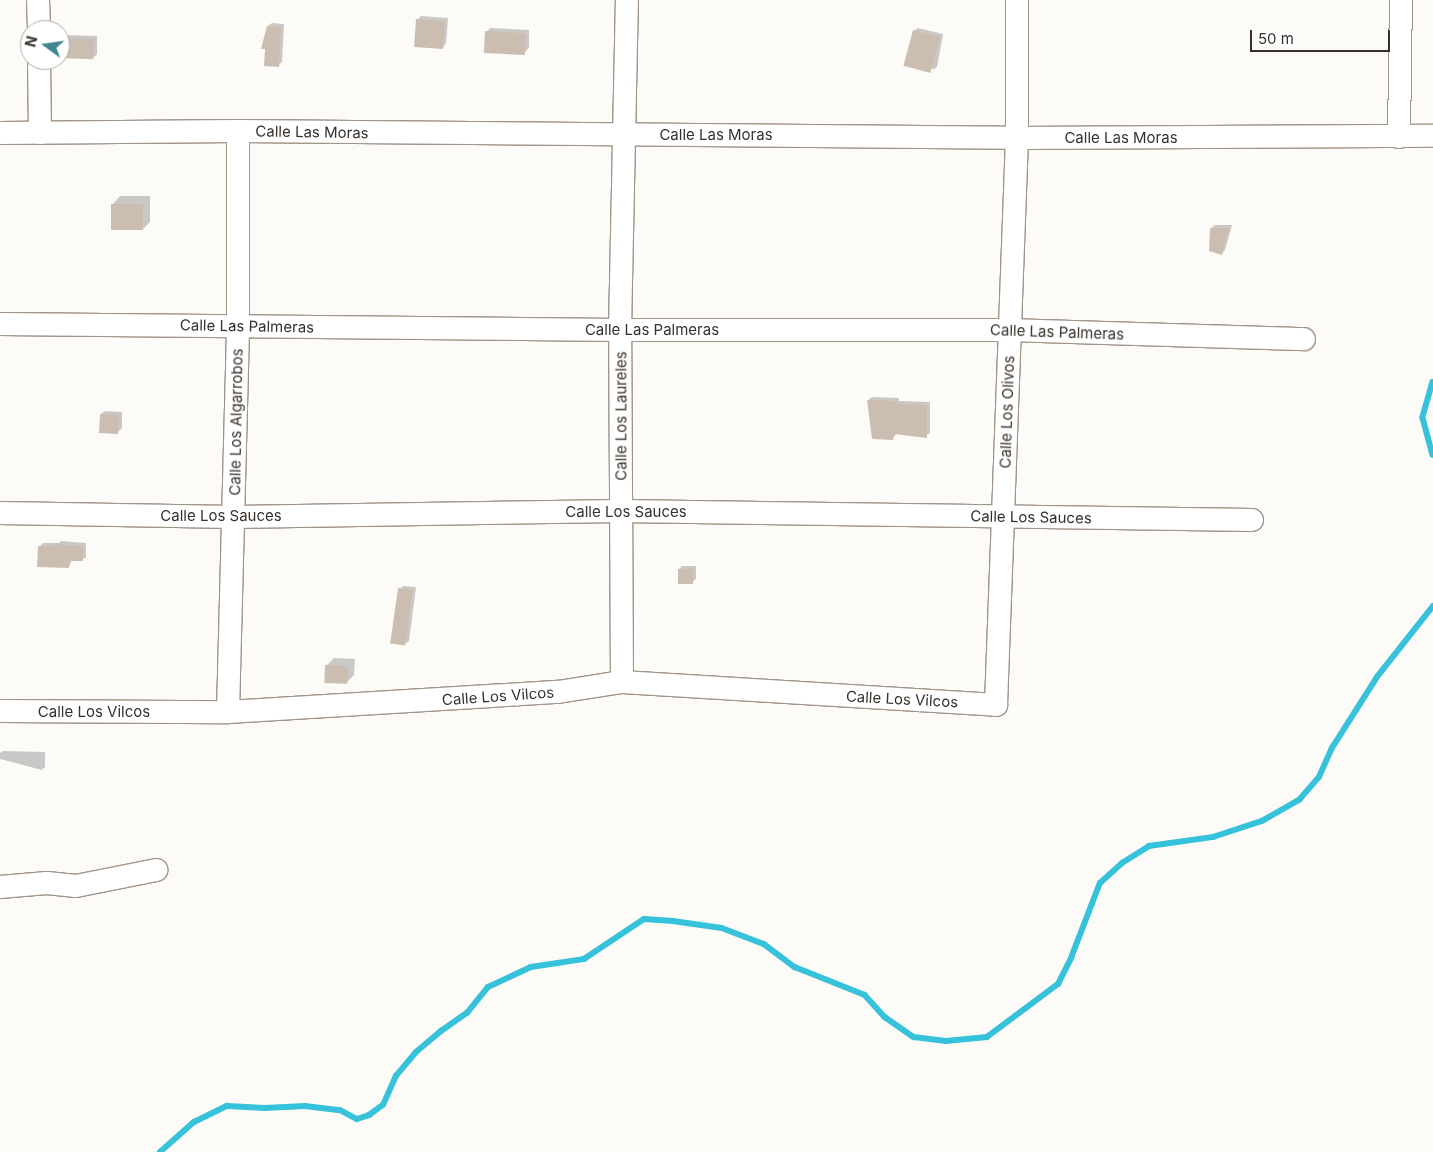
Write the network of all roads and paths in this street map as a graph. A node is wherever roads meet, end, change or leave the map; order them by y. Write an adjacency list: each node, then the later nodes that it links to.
1 (38, 0): 5 (street)
2 (627, 0): 10 (street, Calle Los Laureles)
3 (1017, 0): 13 (street, Calle Los Olivos)
4 (1401, 0): 12 (street)
5 (39, 20)
6 (39, 70): 9 (street)
7 (238, 131): 9 (street, Calle Las Moras); 10 (street, Calle Las Moras); 15 (street, Calle Los Algarrobos)
8 (0, 133): 9 (street, Calle Las Moras)
9 (40, 134)
10 (625, 135): 13 (street, Calle Las Moras); 16 (street, Calle Los Laureles)
11 (1433, 136): 12 (street, Calle Las Moras)
12 (1399, 137): 13 (street, Calle Las Moras)
13 (1017, 138): 17 (street, Calle Los Olivos)
14 (0, 324): 15 (street, Calle Las Palmeras)
15 (238, 326): 16 (street, Calle Las Palmeras); 21 (street, Calle Los Algarrobos)
16 (620, 330): 17 (street, Calle Las Palmeras); 19 (street, Calle Los Laureles)
17 (1011, 330): 18 (street, Calle Las Palmeras); 22 (street, Calle Los Olivos)
18 (1304, 339)
19 (621, 511): 21 (street, Calle Los Sauces); 22 (street, Calle Los Sauces); 24 (street, Calle Los Laureles)
20 (0, 514): 21 (street, Calle Los Sauces)
21 (234, 517): 27 (street, Calle Los Algarrobos)
22 (1003, 517): 23 (street, Calle Los Sauces); 25 (street, Calle Los Olivos)
23 (1252, 520)
24 (622, 682): 25 (street, Calle Los Vilcos); 27 (street, Calle Los Vilcos)
25 (996, 705)
26 (0, 711): 27 (street, Calle Los Vilcos)
27 (228, 712)
28 (156, 870): 29 (street)
29 (0, 887)

